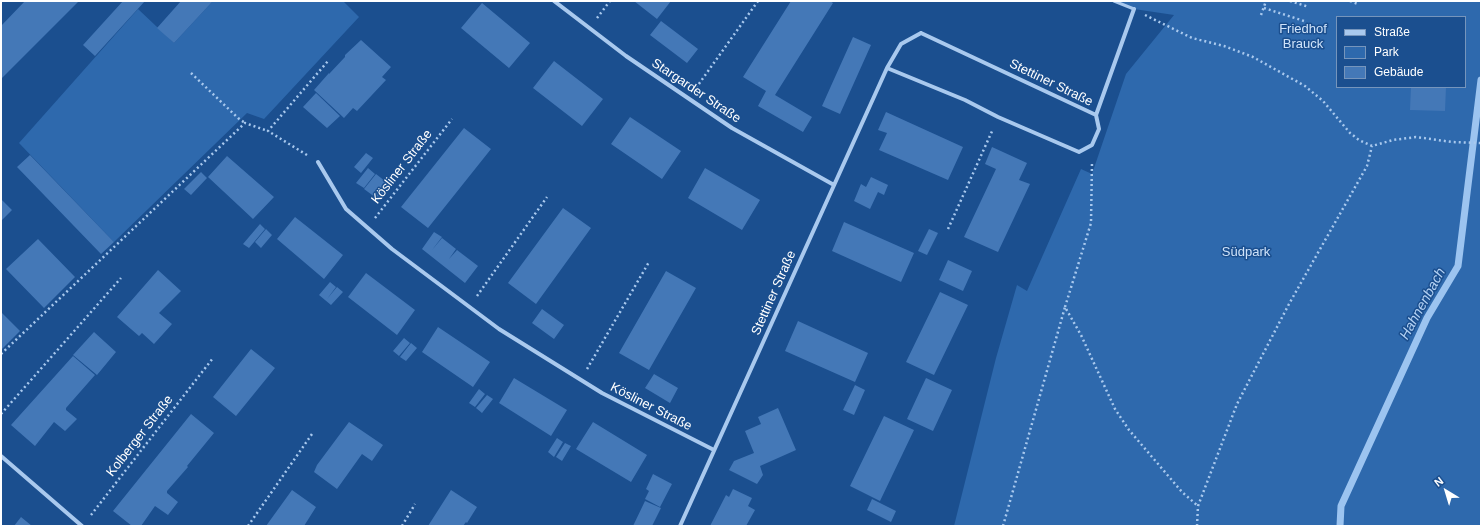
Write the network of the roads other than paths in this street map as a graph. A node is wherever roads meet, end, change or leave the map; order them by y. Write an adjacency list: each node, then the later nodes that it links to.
1 (554, 1): 7 (street, Stargarder Straße)
2 (1114, 1): 3 (lane)
3 (1134, 9): 5 (street)
4 (887, 68): 5 (street, Stettiner Straße); 5 (street, Stettiner Straße); 7 (street, Stettiner Straße)
5 (1096, 115)
6 (318, 162): 8 (street, Kösliner Straße)
7 (834, 185): 8 (street, Stettiner Straße)
8 (714, 450): 11 (street, Stettiner Straße)
9 (1, 456): 10 (street)
10 (82, 526)
11 (680, 526)

